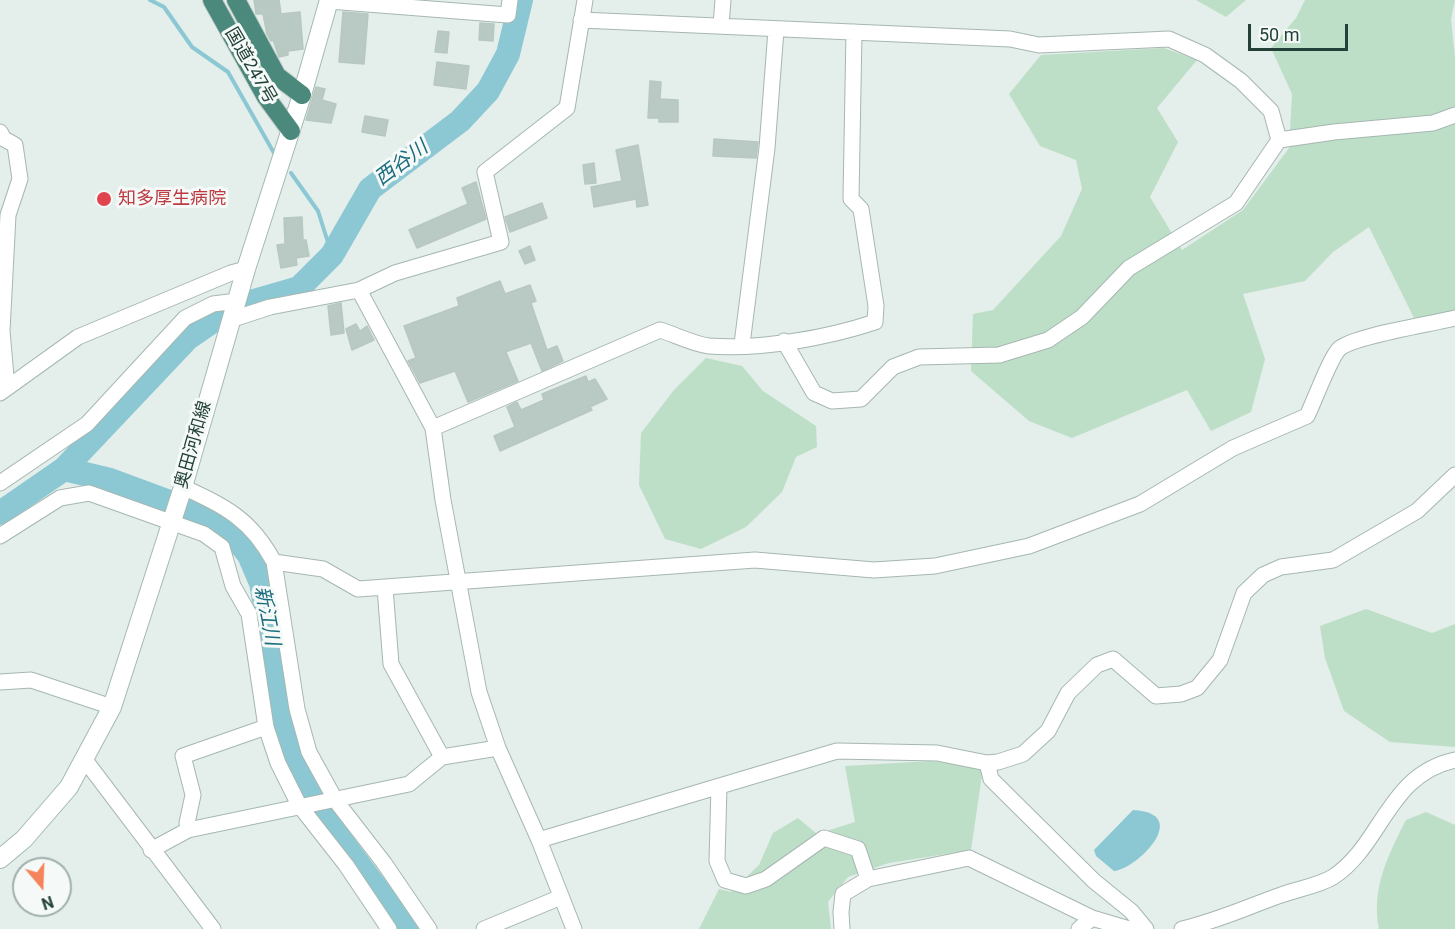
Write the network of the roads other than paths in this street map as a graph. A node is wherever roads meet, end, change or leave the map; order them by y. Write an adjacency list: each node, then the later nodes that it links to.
1 (212, 0): 13 (highway, 国道247号)
2 (236, 0): 11 (highway, 国道247号)
3 (329, 0): 4 (street); 11 (main road, 奥田河和線)
4 (510, 0)
5 (585, 0): 7 (street)
6 (723, 0): 8 (street)
7 (581, 20): 8 (street); 16 (street)
8 (721, 25): 9 (street)
9 (776, 30): 10 (street); 20 (street)
10 (854, 32): 15 (street); 19 (street)
11 (303, 95): 13 (main road, 奥田河和線)
12 (1455, 115): 15 (street)
13 (291, 130): 17 (main road, 奥田河和線)
14 (0, 132): 21 (street)
15 (1279, 140): 19 (street)
16 (359, 290): 17 (street); 22 (street)
17 (239, 294): 21 (street); 24 (street); 25 (main road, 奥田河和線)
18 (1455, 318): 29 (street)
19 (784, 341): 20 (street)
20 (742, 344): 22 (street)
21 (2, 390)
22 (434, 428): 29 (street)
23 (1455, 475): 38 (street)
24 (0, 483)
25 (183, 487): 26 (main road, 奥田河和線); 28 (street)
26 (171, 523): 27 (street); 32 (main road, 奥田河和線); 33 (street)
27 (0, 536)
28 (274, 562): 30 (street); 40 (street)
29 (459, 583): 30 (street); 34 (street)
30 (385, 588): 35 (street)
31 (0, 681): 32 (street)
32 (112, 707): 36 (main road, 奥田河和線)
33 (266, 727): 41 (street); 42 (street)
34 (498, 748): 35 (street); 43 (street)
35 (442, 758): 40 (street)
36 (85, 760): 44 (street); 45 (main road, 奥田河和線)
37 (1455, 760): 58 (street)
38 (987, 763): 39 (street); 57 (street)
39 (719, 786): 43 (street); 46 (street)
40 (333, 801): 41 (street); 51 (street)
41 (300, 806): 42 (street); 50 (street)
42 (188, 830): 44 (street)
43 (539, 840): 47 (street)
44 (151, 850): 49 (street)
45 (0, 859)
46 (868, 879): 48 (street); 54 (street)
47 (561, 897): 52 (street); 53 (street)
48 (1092, 918): 55 (street); 56 (street)
49 (213, 929)
50 (388, 929)
51 (429, 929)
52 (484, 929)
53 (574, 929)
54 (842, 929)
55 (1079, 929)
56 (1129, 929)
57 (1146, 929)
58 (1182, 929)

